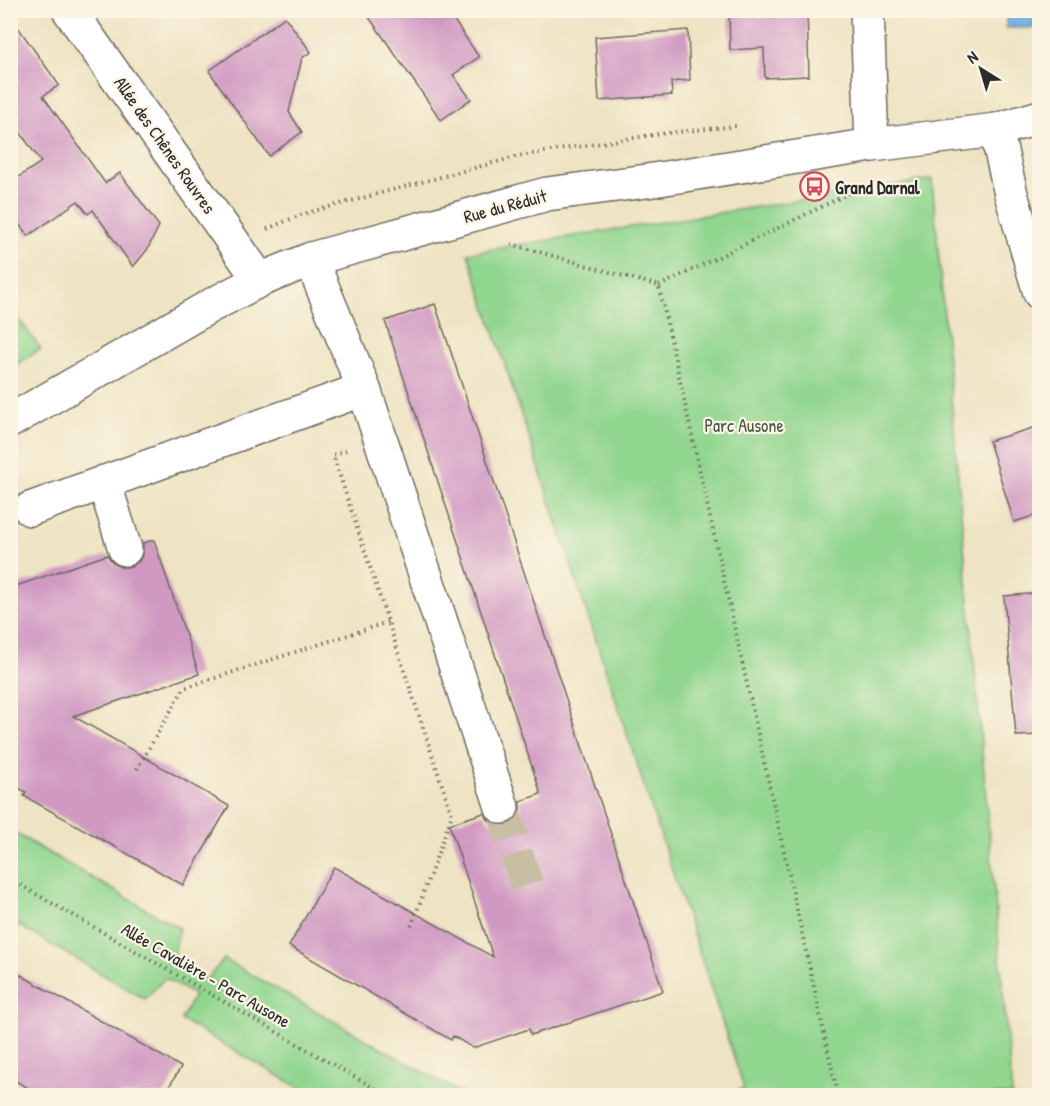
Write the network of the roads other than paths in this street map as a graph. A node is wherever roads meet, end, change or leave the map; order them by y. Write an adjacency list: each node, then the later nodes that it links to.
1 (69, 10): 7 (street, Allée des Chênes Rouvres)
2 (867, 10): 5 (street)
3 (1040, 117): 4 (street, Rue du Réduit)
4 (996, 130): 5 (street, Rue du Réduit); 8 (street)
5 (872, 145): 6 (street, Rue du Réduit)
6 (311, 260): 7 (street, Rue du Réduit); 9 (street)
7 (260, 280): 10 (street, Rue du Réduit)
8 (1040, 293)
9 (364, 389): 11 (street); 14 (street)
10 (10, 421)
11 (104, 482): 12 (street); 13 (street)
12 (30, 509)
13 (125, 549)
14 (502, 807)

